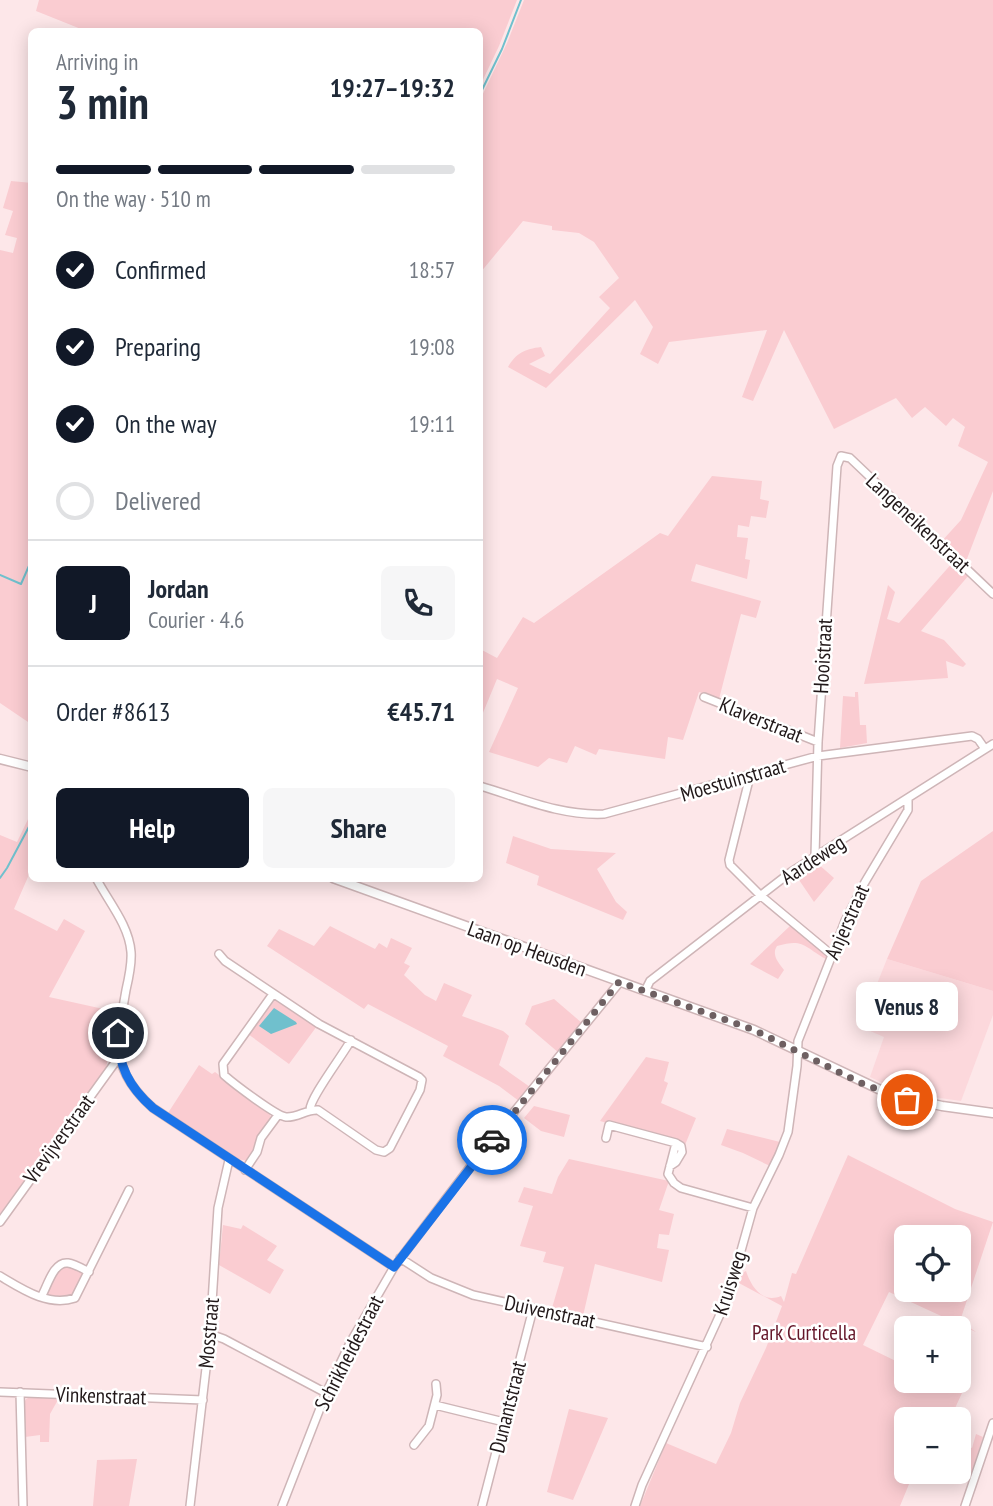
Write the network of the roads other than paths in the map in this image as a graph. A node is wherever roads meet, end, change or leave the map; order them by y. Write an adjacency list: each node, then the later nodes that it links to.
1 (841, 456): 2 (street, Langeneikenstraat); 4 (street, Hooistraat)
2 (993, 594)
3 (704, 697): 4 (street, Klaverstraat)
4 (818, 742): 7 (street, Hooistraat)
5 (993, 744): 6 (street, Aardeweg)
6 (985, 749): 7 (street, Moestuinstraat); 12 (street, Aardeweg)
7 (818, 756): 10 (street, Moestuinstraat); 13 (street, Hooistraat)
8 (0, 759): 9 (street)
9 (28, 769)
10 (747, 776): 11 (street, Moestuinstraat); 16 (street)
11 (483, 787)
12 (908, 798): 13 (street, Aardeweg); 18 (street, Anjerstraat)
13 (815, 856): 16 (street, Aardeweg)
14 (98, 882): 24 (street)
15 (344, 882): 19 (street, Laan op Heusden)
16 (760, 895): 18 (street); 20 (street, Aardeweg)
17 (219, 954): 21 (street)
18 (832, 955): 23 (street, Anjerstraat)
19 (619, 982): 20 (street, Laan op Heusden); 34 (street, Schrikheidestraat)
20 (645, 991): 23 (street, Laan op Heusden)
21 (273, 994): 22 (street); 27 (street)
22 (351, 1040): 25 (street); 25 (street)
23 (797, 1051): 26 (street, Laan op Heusden); 32 (street, Kruisweg)
24 (119, 1056): 29 (street); 33 (street, Vrevijverstraat)
25 (310, 1110): 27 (street)
26 (993, 1112)
27 (278, 1115): 30 (street)
28 (606, 1138): 32 (street)
29 (229, 1160): 30 (street); 40 (street, Mosstraat)
30 (245, 1170): 35 (street)
31 (130, 1190): 36 (street)
32 (753, 1208): 41 (street, Kruisweg)
33 (0, 1222)
34 (400, 1258): 35 (street, Schrikheidestraat); 39 (street, Duivenstraat)
35 (394, 1267): 45 (street, Schrikheidestraat)
36 (89, 1272): 38 (street); 38 (street)
37 (0, 1276): 38 (street)
38 (41, 1297)
39 (533, 1308): 41 (street, Duivenstraat); 48 (street, Dunantstraat)
40 (209, 1335): 45 (street); 46 (street, Mosstraat)
41 (707, 1347): 57 (street, Kruisweg)
42 (436, 1384): 47 (street)
43 (0, 1392): 44 (street, Vinkenstraat)
44 (20, 1392): 46 (street, Vinkenstraat); 53 (street)
45 (326, 1393): 52 (street, Schrikheidestraat)
46 (203, 1400): 54 (street, Mosstraat)
47 (435, 1405): 48 (street); 50 (street)
48 (504, 1422): 56 (street, Dunantstraat)
49 (993, 1423): 51 (street)
50 (414, 1445)
51 (990, 1449): 58 (street)
52 (283, 1504): 55 (street)
53 (23, 1506)
54 (190, 1506)
55 (293, 1506)
56 (482, 1506)
57 (635, 1506)
58 (965, 1506)

